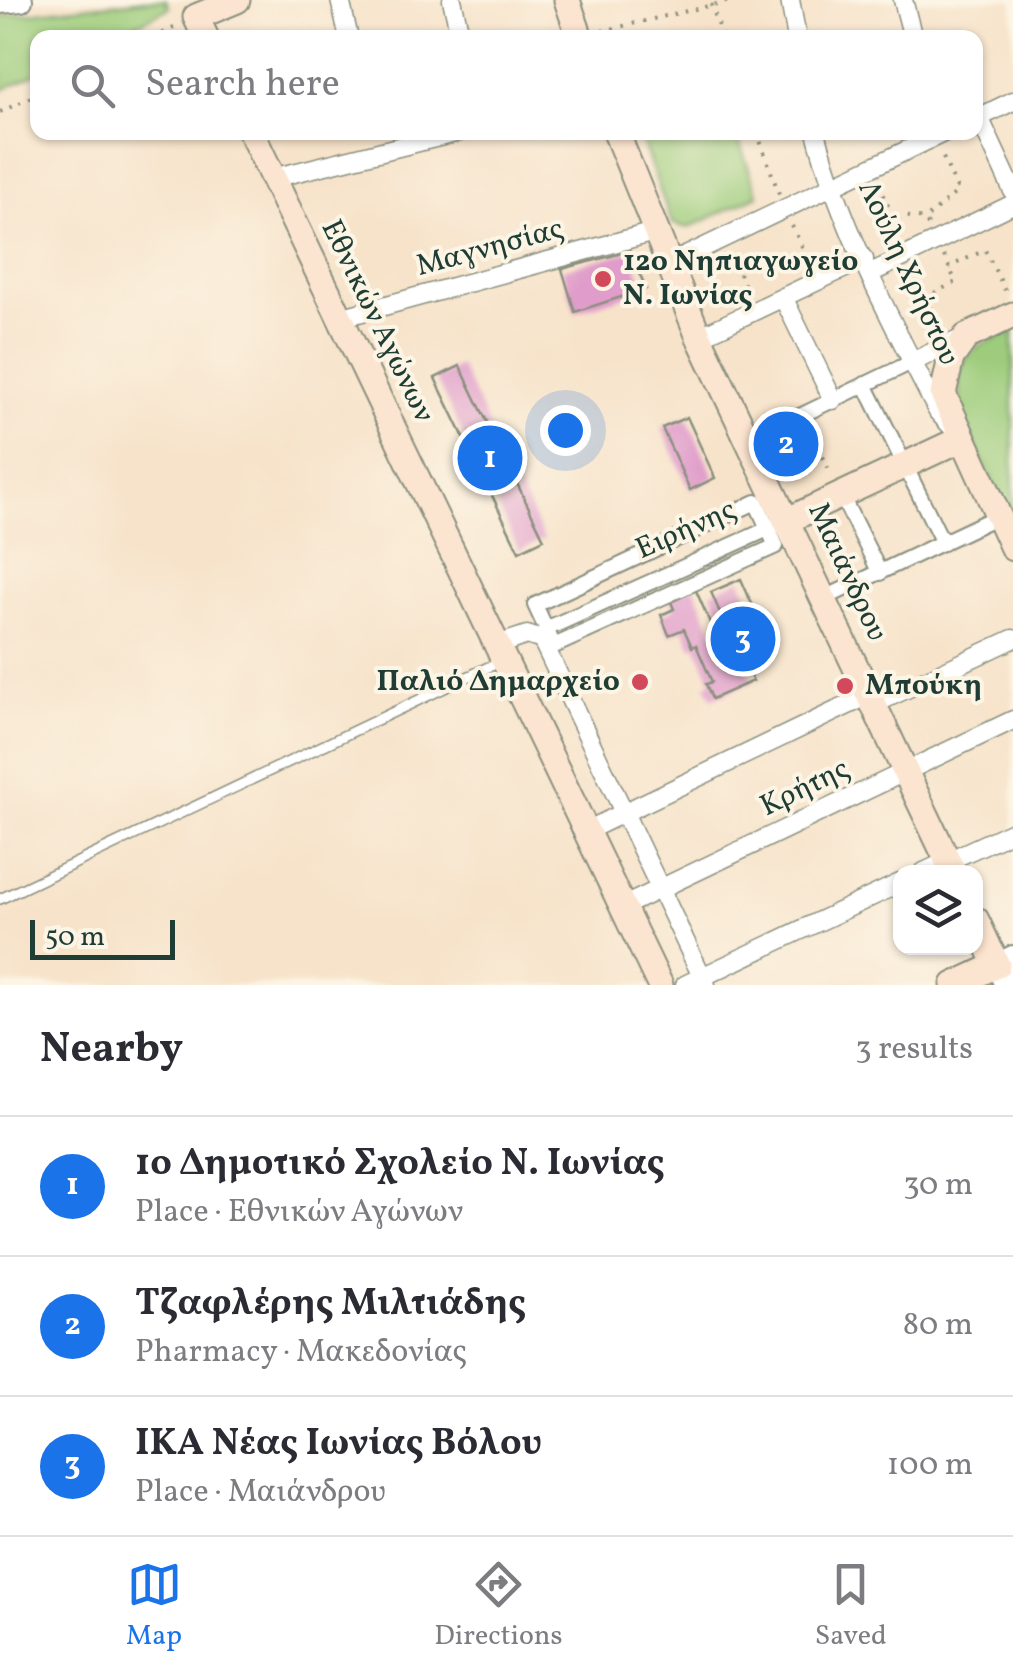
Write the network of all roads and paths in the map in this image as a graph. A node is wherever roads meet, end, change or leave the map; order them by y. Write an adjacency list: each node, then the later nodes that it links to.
1 (22, 0): 9 (street)
2 (237, 0): 11 (main road)
3 (340, 0): 12 (street)
4 (452, 0): 13 (street)
5 (567, 0): 14 (main road)
6 (734, 0): 10 (path)
7 (790, 0): 17 (street)
8 (903, 0): 18 (street)
9 (0, 2)
10 (711, 4): 15 (path); 16 (path)
11 (201, 28)
12 (347, 30)
13 (459, 30)
14 (578, 30)
15 (608, 30)
16 (720, 30)
17 (796, 30)
18 (912, 30)
19 (30, 98): 21 (path)
20 (1013, 101): 22 (street)
21 (0, 112)
22 (983, 115)
23 (983, 130): 35 (street)
24 (255, 140): 33 (main road, Εθνικών Αγώνων)
25 (373, 140): 31 (street)
26 (427, 140): 31 (street)
27 (619, 140): 39 (main road, Μαιάνδρου)
28 (760, 140): 37 (path)
29 (818, 140): 34 (street, Λούλη Χρήστου)
30 (927, 140): 32 (street)
31 (376, 153): 33 (street)
32 (870, 167): 34 (street); 38 (path)
33 (273, 178): 48 (main road, Εθνικών Αγώνων)
34 (831, 185): 37 (street); 42 (street, Λούλη Χρήστου)
35 (1013, 191)
36 (1013, 204): 42 (street)
37 (784, 208): 41 (street); 44 (path)
38 (925, 219)
39 (654, 232): 41 (main road, Μαιάνδρου); 48 (street, Μαγνησίας)
40 (726, 245): 46 (path)
41 (667, 264): 49 (main road, Μαιάνδρου)
42 (867, 266): 44 (street); 51 (street, Λούλη Χρήστου)
43 (949, 267): 50 (path)
44 (818, 280): 45 (street)
45 (783, 297): 46 (street); 53 (street)
46 (756, 310): 49 (street)
47 (1013, 315): 50 (main road)
48 (340, 318): 66 (main road, Εθνικών Αγώνων)
49 (698, 337): 56 (main road, Μαιάνδρου)
50 (957, 341): 51 (street); 55 (main road, Λούλη Χρήστου)
51 (912, 362): 52 (street); 55 (street, Λούλη Χρήστου)
52 (865, 384): 53 (street); 57 (street)
53 (834, 400): 54 (street)
54 (803, 415): 56 (street); 58 (path)
55 (959, 435): 57 (main road, Ειρήνης); 59 (main road, Λούλη Χρήστου)
56 (748, 440): 60 (main road, Μαιάνδρου)
57 (904, 465): 58 (main road, Ειρήνης); 61 (street)
58 (841, 495): 60 (main road, Ειρήνης); 63 (street)
59 (998, 516): 61 (street); 62 (main road, Λούλη Χρήστου)
60 (777, 525): 60 (street, Ειρήνης); 64 (main road, Μαιάνδρου)
61 (943, 543): 63 (street)
62 (1013, 548)
63 (880, 573): 64 (street)
64 (823, 599): 67 (main road, Μαιάνδρου)
65 (1013, 639): 67 (street)
66 (500, 653): 70 (street); 72 (main road, Εθνικών Αγώνων); 77 (lane)
67 (872, 700): 69 (main road, Μαιάνδρου); 70 (street)
68 (1013, 720): 69 (street, Κρήτης)
69 (905, 770): 73 (main road, Μαιάνδρου); 76 (street, Κρήτης)
70 (624, 813): 72 (street); 76 (street)
71 (1013, 830): 74 (street)
72 (586, 832): 78 (main road, Εθνικών Αγώνων)
73 (950, 865)
74 (954, 865)
75 (893, 887): 81 (street)
76 (660, 889): 78 (street, Κρήτης); 81 (street)
77 (0, 899)
78 (622, 907): 82 (main road, Εθνικών Αγώνων)
79 (983, 932): 80 (main road)
80 (1005, 969): 83 (main road)
81 (698, 982)
82 (660, 985)
83 (954, 985)

